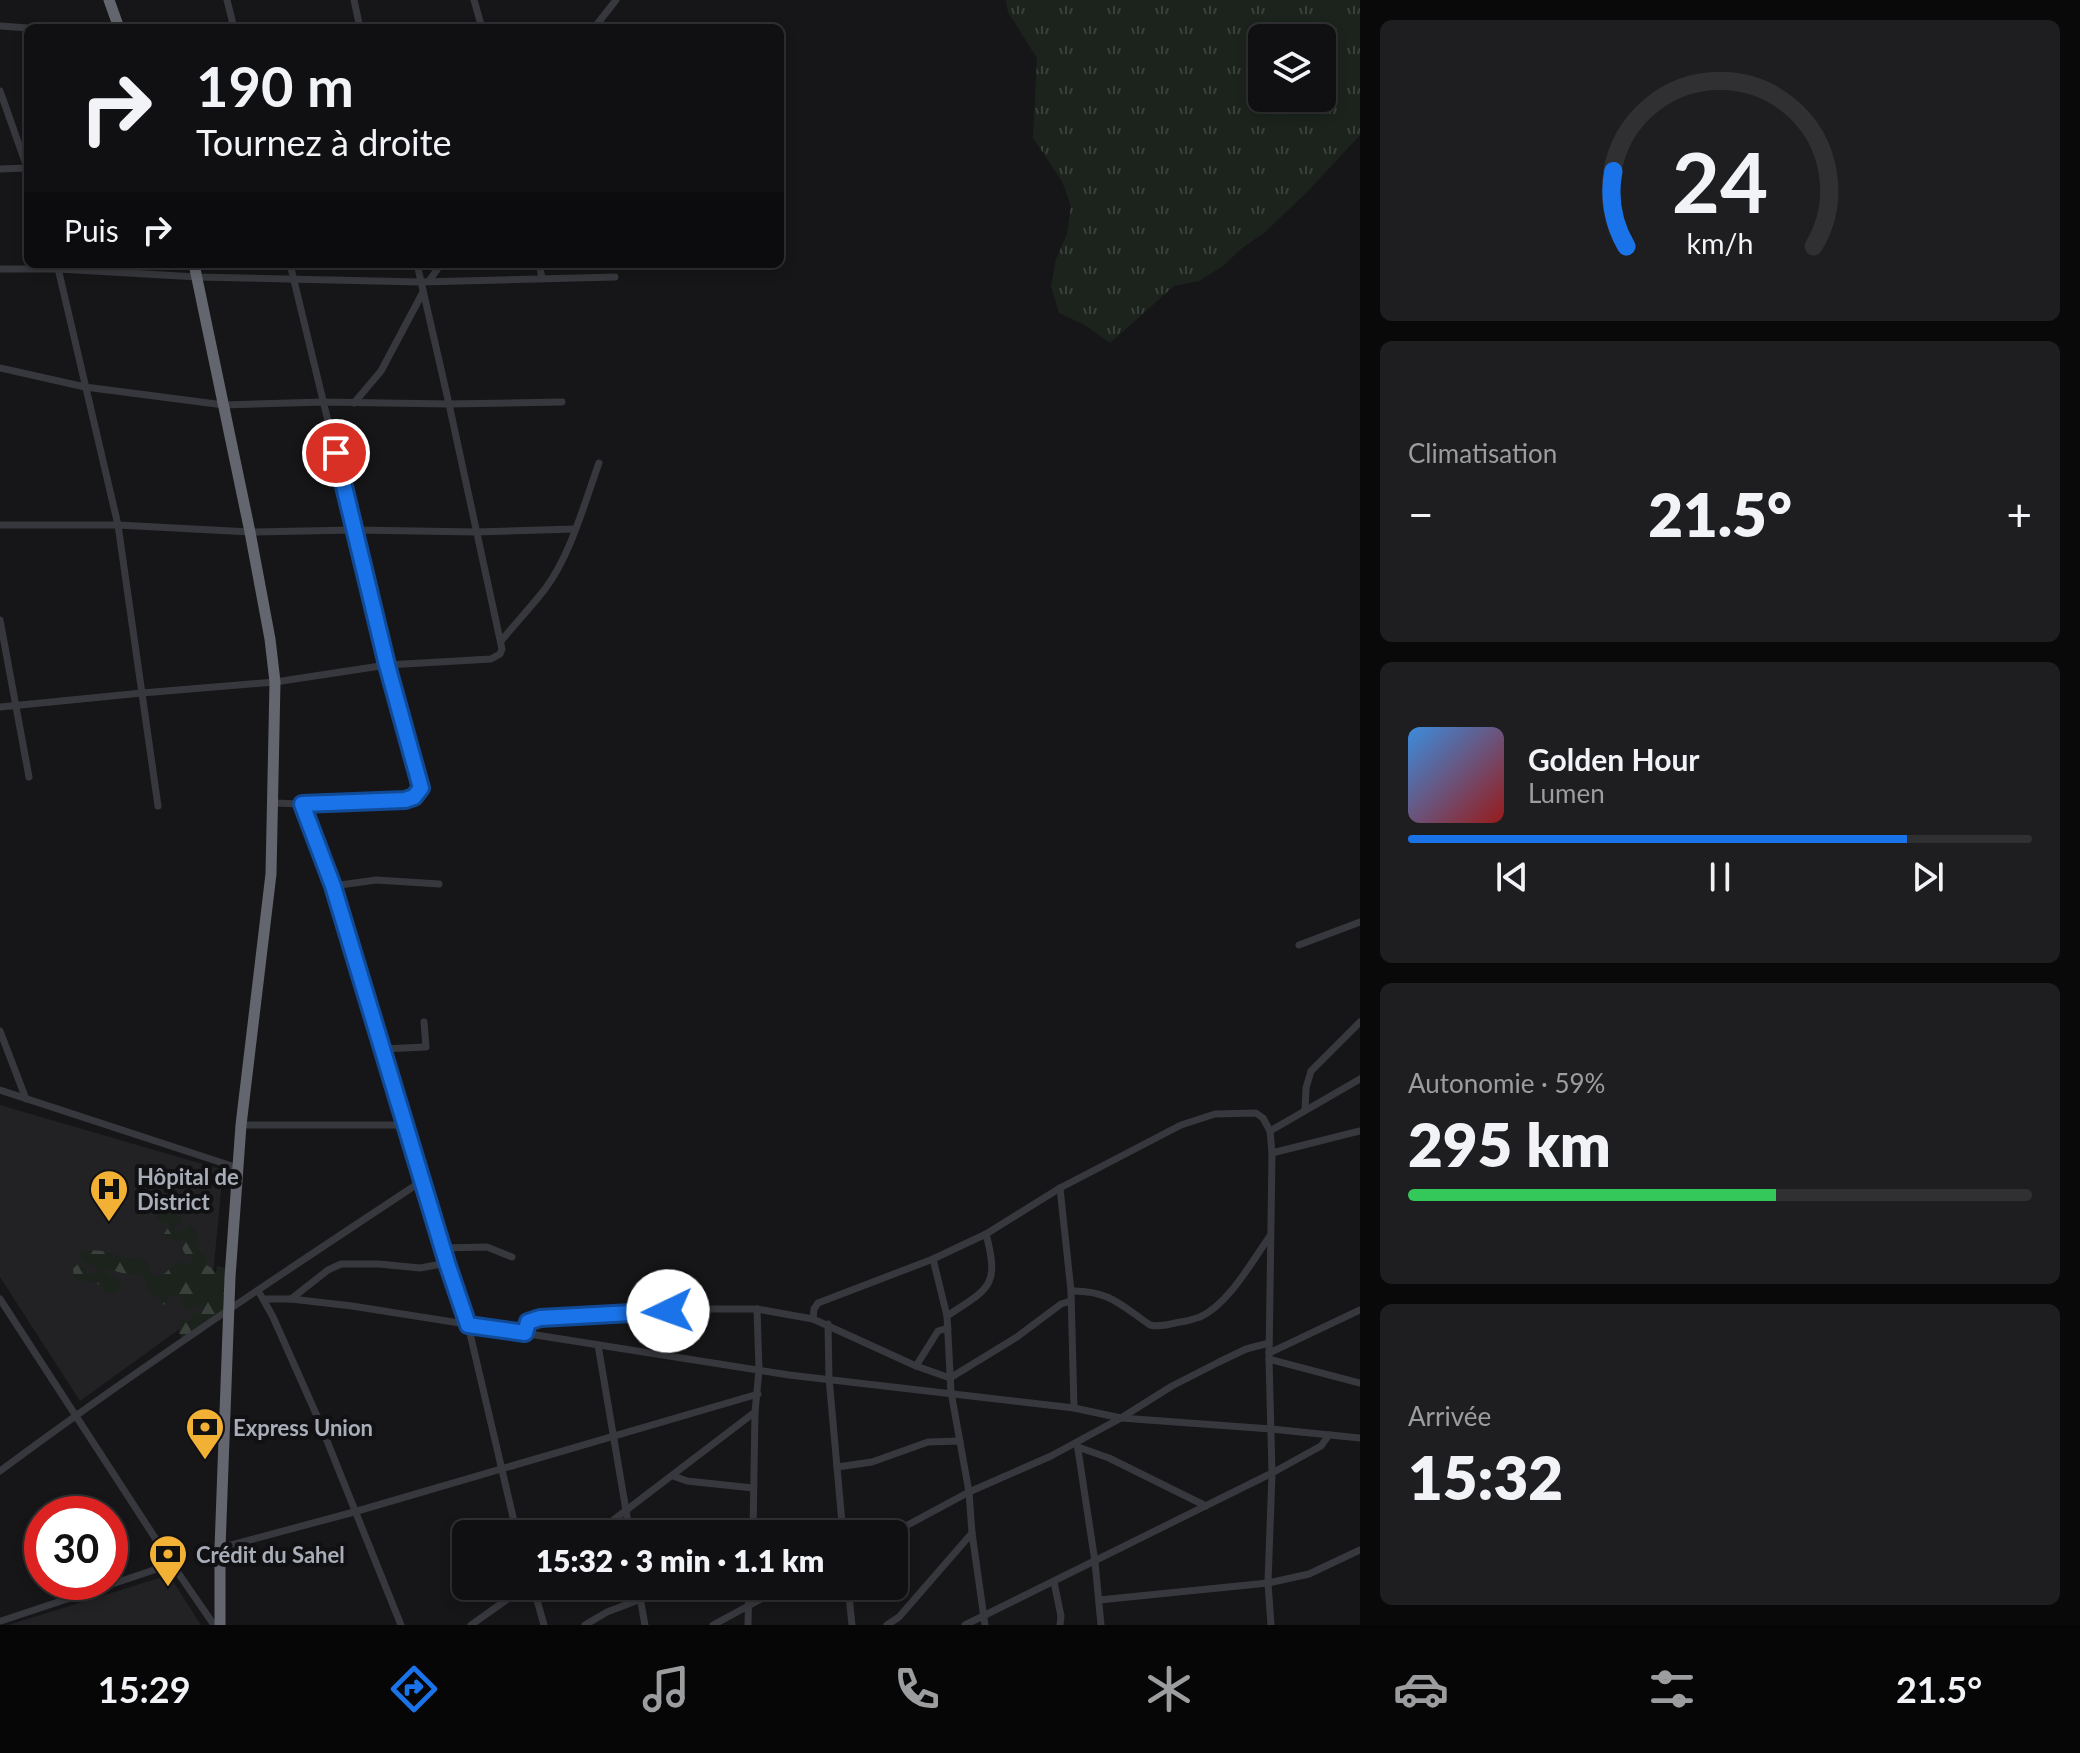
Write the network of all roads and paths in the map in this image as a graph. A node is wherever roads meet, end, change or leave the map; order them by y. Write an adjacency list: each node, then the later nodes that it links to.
1 (109, 0): 6 (highway)
2 (227, 0): 7 (street)
3 (354, 0): 8 (street)
4 (474, 0): 9 (street)
5 (616, 0): 10 (street)
6 (118, 24)
7 (233, 24)
8 (359, 24)
9 (481, 24)
10 (597, 24)
11 (0, 26): 12 (street)
12 (24, 28)
13 (0, 91): 14 (street)
14 (24, 157)
15 (24, 168): 16 (street)
16 (0, 169)
17 (29, 268): 25 (street)
18 (58, 268): 33 (street)
19 (72, 268): 26 (street)
20 (195, 268): 26 (highway)
21 (291, 268): 29 (street)
22 (419, 268): 30 (street)
23 (437, 268): 30 (street)
24 (540, 268): 28 (street)
25 (0, 269)
26 (198, 277): 29 (street); 38 (highway)
27 (615, 277): 28 (street)
28 (542, 278): 30 (street)
29 (294, 279): 30 (street); 34 (street)
30 (425, 282): 31 (street)
31 (423, 292): 36 (street); 37 (street)
32 (0, 368): 33 (street)
33 (85, 387): 38 (street); 41 (street)
34 (323, 402): 36 (street); 38 (street); 43 (street)
35 (562, 402): 37 (street)
36 (354, 403): 37 (street)
37 (449, 404): 45 (street)
38 (224, 405): 44 (highway)
39 (599, 463): 42 (street)
40 (0, 525): 41 (street)
41 (118, 525): 44 (street); 50 (street)
42 (575, 529): 45 (street); 47 (street)
43 (355, 530): 44 (street); 45 (street); 48 (street)
44 (250, 532): 49 (highway)
45 (476, 532): 47 (street)
46 (0, 620): 51 (street)
47 (501, 641): 48 (street)
48 (387, 665): 49 (street); 55 (street)
49 (275, 682): 50 (street); 54 (highway)
50 (142, 693): 51 (street); 56 (street)
51 (16, 706): 52 (street); 53 (street)
52 (0, 707)
53 (29, 777)
54 (274, 803): 55 (street); 69 (highway)
55 (302, 804): 58 (street)
56 (158, 806)
57 (439, 884): 58 (street)
58 (333, 886): 64 (street)
59 (1360, 922): 60 (street)
60 (1299, 945)
61 (424, 1022): 64 (street)
62 (1360, 1022): 68 (street)
63 (0, 1031): 67 (street)
64 (382, 1049): 70 (street)
65 (1360, 1079): 68 (street)
66 (0, 1090): 67 (street)
67 (26, 1099): 74 (street)
68 (1305, 1110): 71 (street)
69 (241, 1125): 70 (street); 74 (highway)
70 (405, 1125): 75 (street)
71 (1270, 1131): 73 (street); 76 (street)
72 (1360, 1131): 73 (street)
73 (1272, 1153): 78 (street)
74 (238, 1168): 89 (highway)
75 (422, 1181): 79 (street); 83 (street)
76 (1060, 1188): 77 (street); 84 (street)
77 (986, 1234): 81 (street); 92 (street)
78 (1272, 1234): 84 (street); 98 (street)
79 (442, 1248): 80 (street); 82 (street)
80 (512, 1257)
81 (933, 1259): 92 (street); 93 (street)
82 (447, 1263): 87 (street); 95 (street)
83 (258, 1291): 86 (street); 89 (street)
84 (1071, 1291): 88 (street)
85 (0, 1299): 110 (street)
86 (263, 1299): 87 (street); 127 (street)
87 (291, 1299): 95 (street)
88 (1071, 1301): 104 (street); 108 (street)
89 (230, 1309): 110 (street); 135 (highway)
90 (757, 1309): 93 (street); 97 (street); 102 (street)
91 (1360, 1310): 100 (street)
92 (947, 1316): 96 (street)
93 (813, 1319): 94 (street)
94 (828, 1324): 101 (street); 103 (street)
95 (468, 1325): 97 (street); 119 (street)
96 (948, 1328): 101 (street); 104 (street)
97 (525, 1333): 99 (street)
98 (1269, 1343): 100 (street); 111 (street)
99 (598, 1345): 102 (street); 114 (street)
100 (1269, 1356): 105 (street); 112 (street)
101 (916, 1366): 104 (street)
102 (759, 1370): 103 (street); 107 (street)
103 (829, 1378): 106 (street); 118 (street)
104 (950, 1378): 106 (street)
105 (1360, 1383)
106 (951, 1392): 108 (street); 116 (street)
107 (758, 1394): 109 (street); 114 (street)
108 (1074, 1408): 111 (street)
109 (755, 1412): 122 (street); 123 (street)
110 (75, 1415): 120 (street); 138 (street)
111 (1121, 1418): 112 (street); 117 (street)
112 (1271, 1429): 113 (street); 121 (street)
113 (1329, 1435): 115 (street); 121 (street)
114 (613, 1436): 119 (street); 126 (street)
115 (1360, 1438)
116 (960, 1441): 118 (street); 124 (street)
117 (1077, 1445): 124 (street); 125 (street); 137 (street)
118 (837, 1467): 132 (street)
119 (501, 1469): 127 (street); 128 (street)
120 (0, 1471)
121 (1272, 1473): 125 (street); 140 (street)
122 (673, 1476): 123 (street); 126 (street)
123 (753, 1488): 131 (street)
124 (969, 1492): 133 (street); 134 (street)
125 (1206, 1506): 137 (street)
126 (626, 1510): 129 (street); 130 (street)
127 (354, 1512): 135 (street); 153 (street)
128 (514, 1520)
129 (613, 1520)
130 (628, 1520)
131 (753, 1520)
132 (842, 1520)
133 (908, 1525)
134 (972, 1533): 151 (street); 161 (street)
135 (220, 1548): 152 (highway)
136 (1360, 1550): 140 (street)
137 (1095, 1562): 139 (street); 148 (street)
138 (172, 1564): 150 (street); 152 (street)
139 (1054, 1582): 151 (street); 163 (street)
140 (1268, 1583): 148 (street); 165 (street)
141 (506, 1600): 154 (street)
142 (537, 1600): 155 (street)
143 (635, 1600): 156 (street)
144 (640, 1600): 157 (street)
145 (748, 1600): 149 (street)
146 (759, 1600): 149 (street)
147 (849, 1600): 160 (street)
148 (1099, 1600): 164 (street)
149 (748, 1606): 158 (street); 159 (street)
150 (0, 1620)
151 (985, 1621): 162 (street)
152 (217, 1625)
153 (401, 1625)
154 (471, 1625)
155 (544, 1625)
156 (585, 1625)
157 (645, 1625)
158 (713, 1625)
159 (748, 1625)
160 (852, 1625)
161 (887, 1625)
162 (965, 1625)
163 (1060, 1625)
164 (1101, 1625)
165 (1271, 1625)

